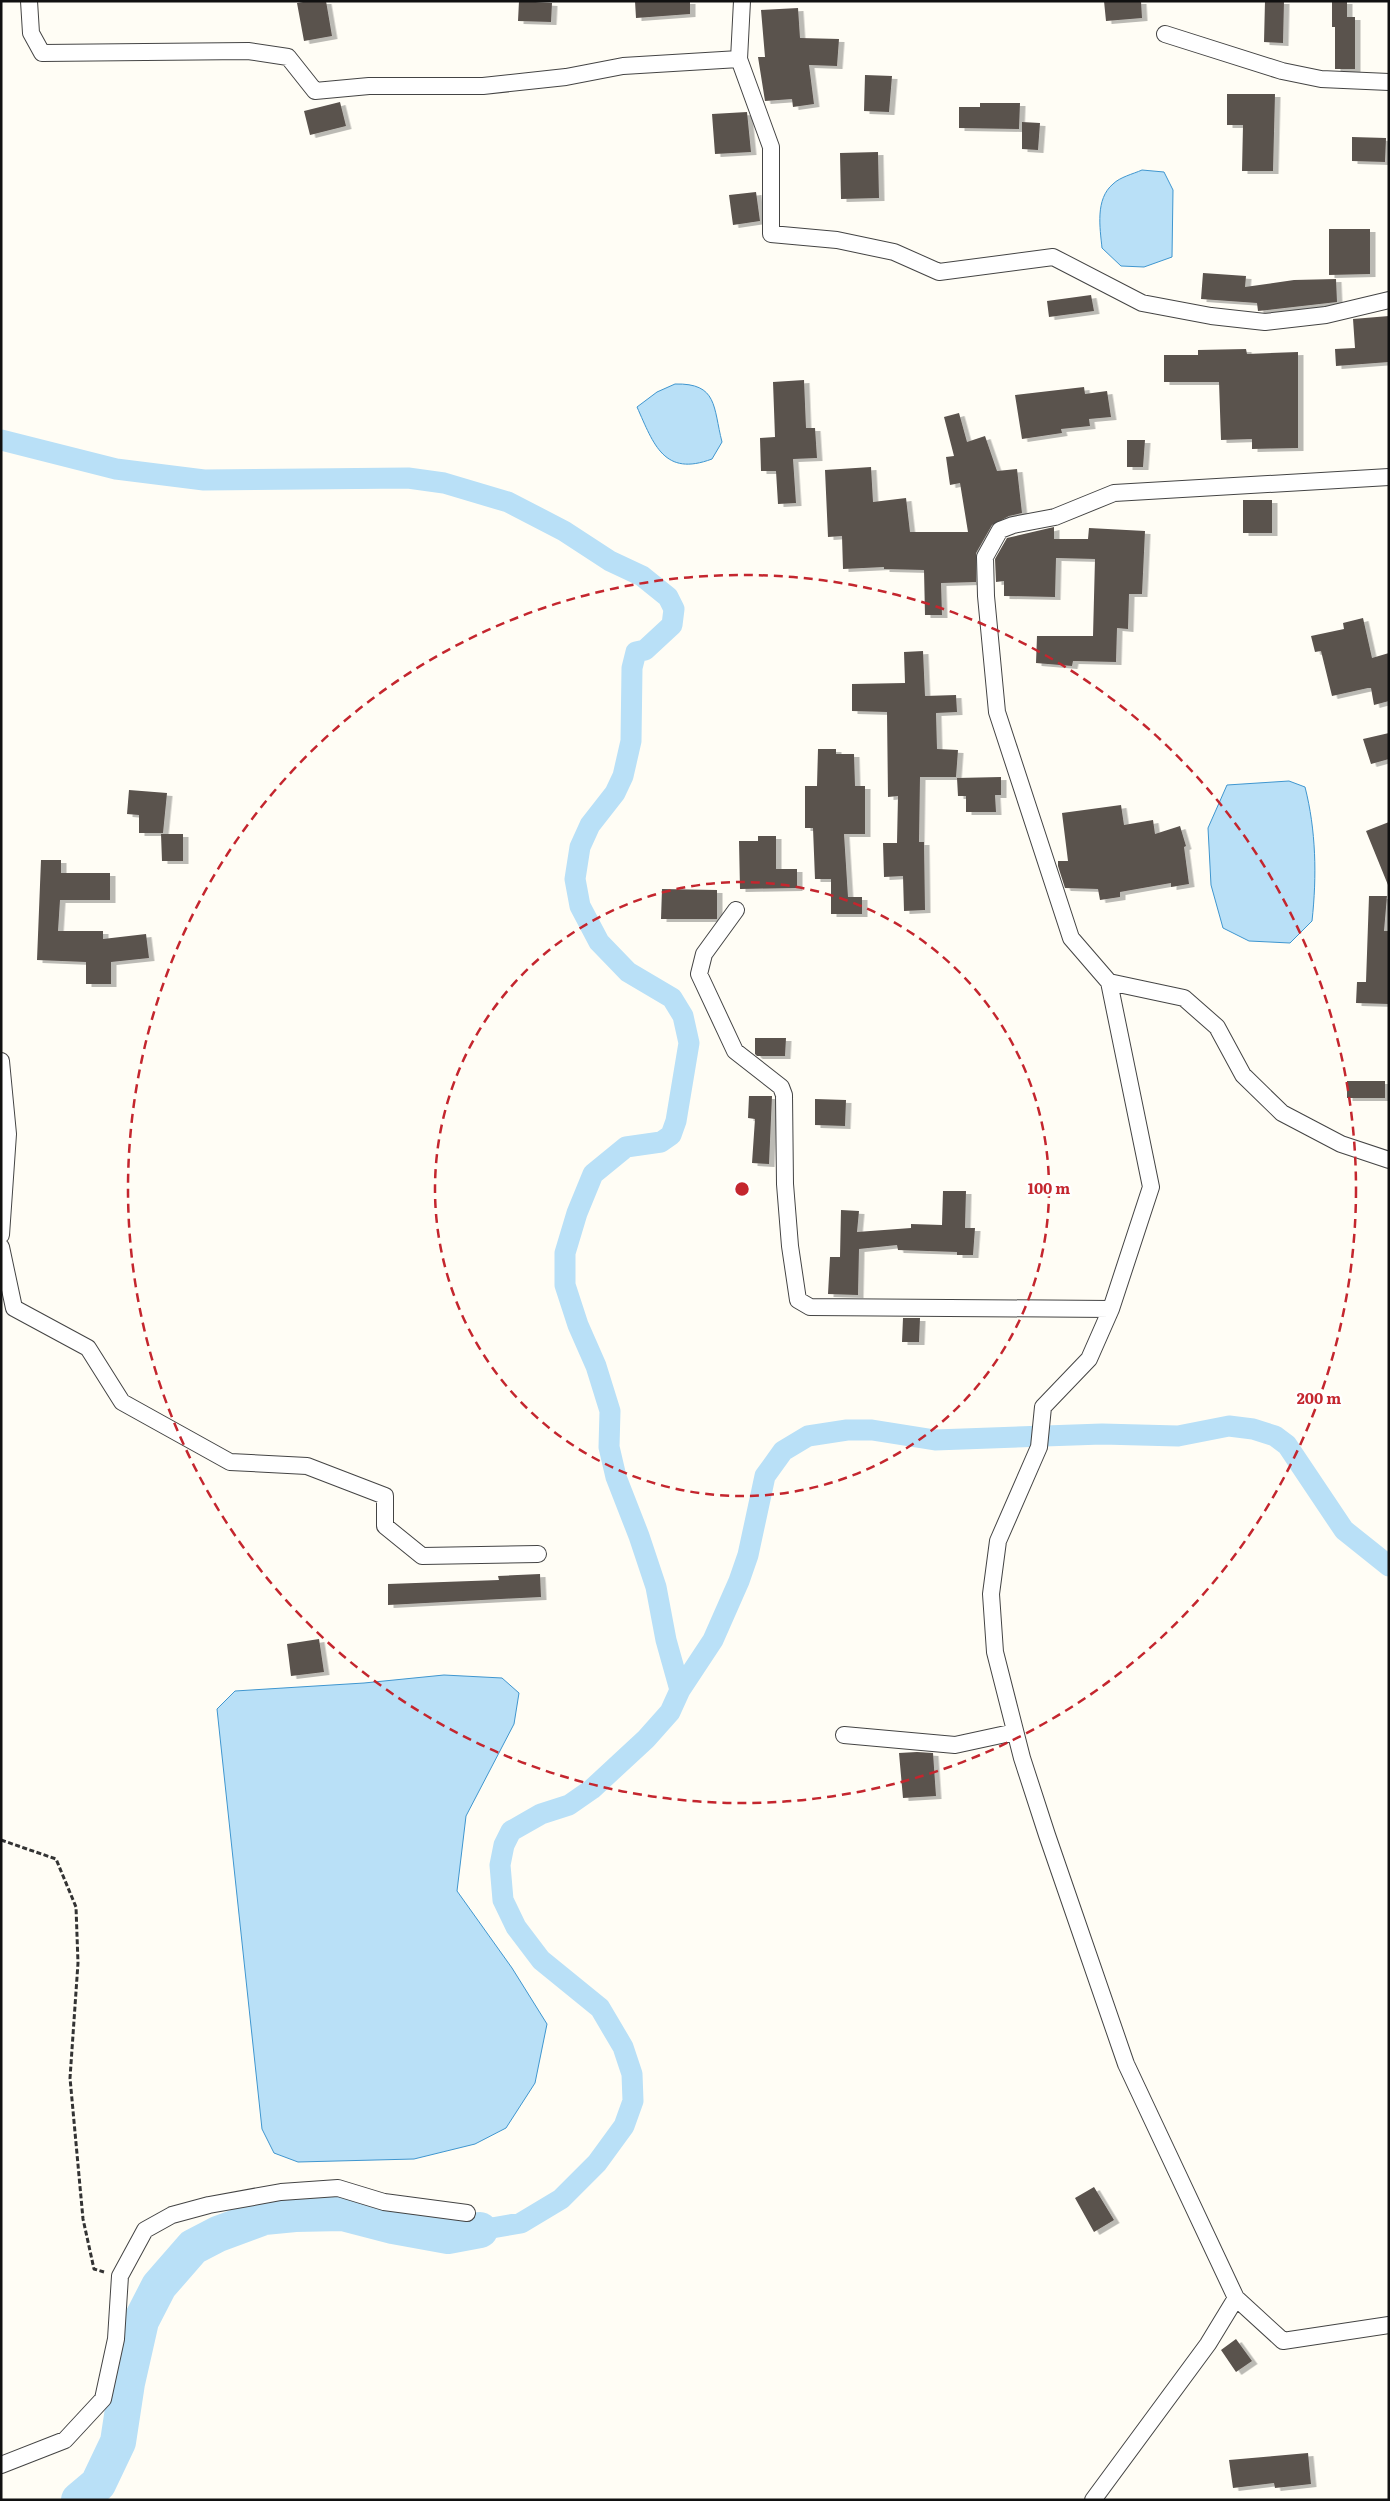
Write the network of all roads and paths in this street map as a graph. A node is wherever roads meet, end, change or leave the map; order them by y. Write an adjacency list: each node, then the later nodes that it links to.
1 (29, 1): 4 (street)
2 (742, 1): 4 (street)
3 (1164, 34): 5 (street)
4 (739, 59): 6 (street)
5 (1389, 82)
6 (1389, 300)
7 (1389, 477): 9 (street)
8 (736, 910): 14 (street)
9 (1109, 982): 11 (street); 14 (street)
10 (1, 1061): 12 (street)
11 (1389, 1160)
12 (1, 1235)
13 (1, 1247): 15 (street)
14 (1111, 1309): 16 (street)
15 (538, 1554)
16 (1015, 1732): 17 (street); 21 (street)
17 (844, 1735)
18 (1, 1840): 20 (path)
19 (467, 2213): 20 (street)
20 (120, 2276): 23 (street)
21 (1236, 2298): 22 (street); 24 (street)
22 (1389, 2325)
23 (1, 2465)
24 (1093, 2500)

